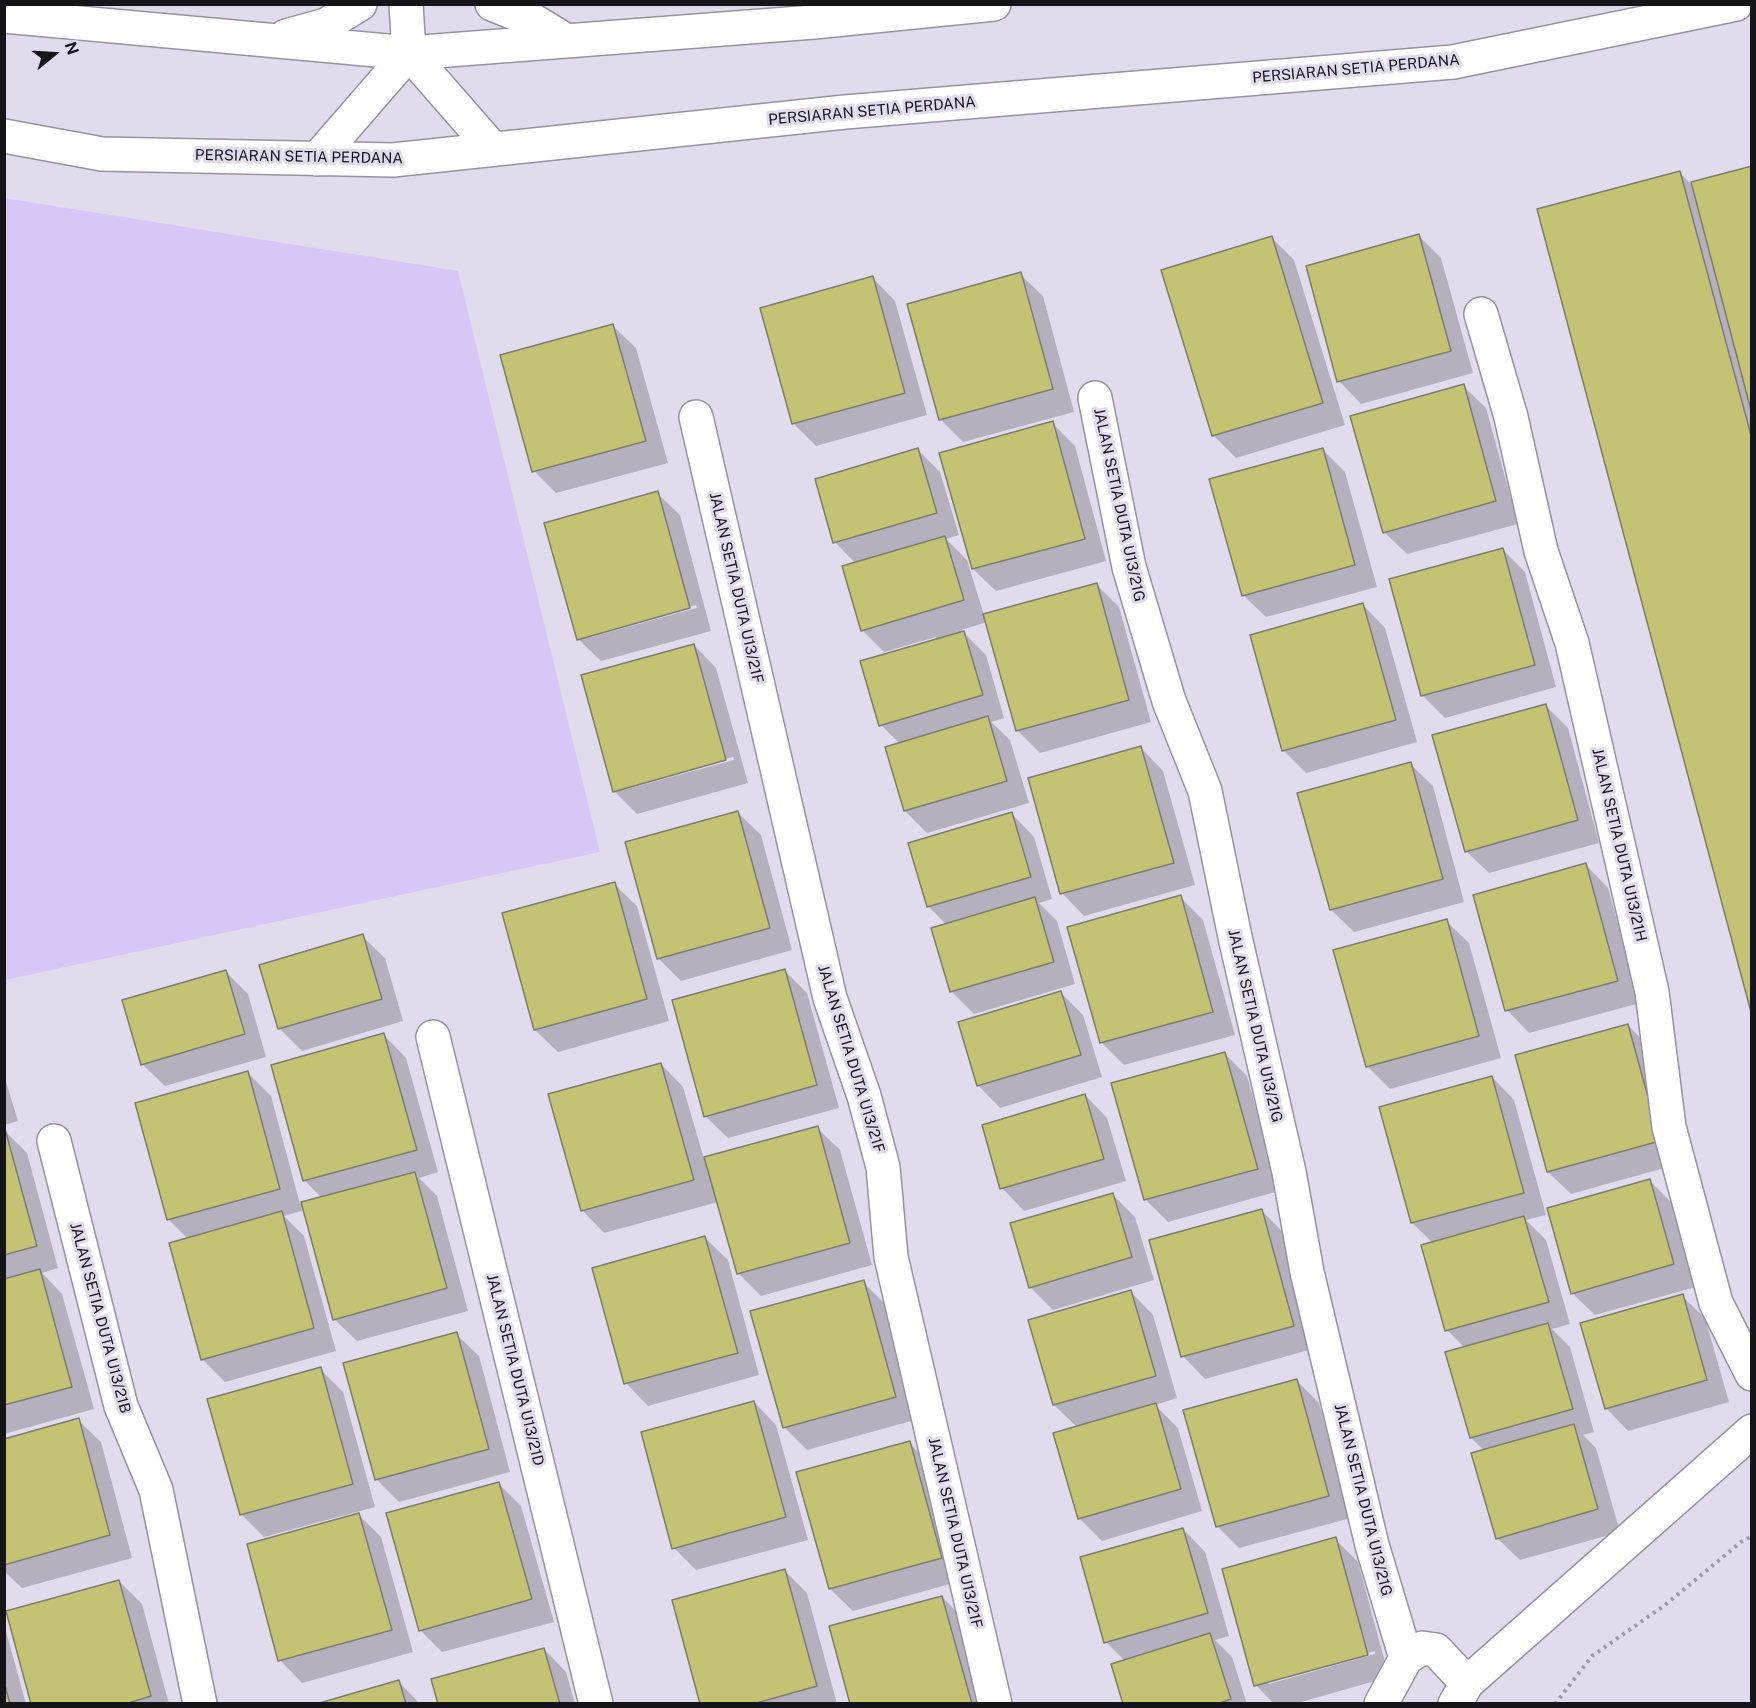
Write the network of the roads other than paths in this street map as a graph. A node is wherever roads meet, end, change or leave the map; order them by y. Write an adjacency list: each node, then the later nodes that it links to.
1 (360, 4): 7 (street)
2 (406, 4): 9 (street)
3 (492, 4): 8 (street)
4 (994, 4): 8 (street)
5 (1736, 4): 11 (street, PERSIARAN SETIA PERDANA)
6 (4, 16): 7 (street)
7 (270, 41): 9 (street)
8 (567, 41): 9 (street)
9 (410, 54): 11 (street); 12 (street)
10 (4, 136): 12 (street, PERSIARAN SETIA PERDANA)
11 (493, 149): 12 (street, PERSIARAN SETIA PERDANA)
12 (317, 159)
13 (1481, 314): 18 (street, JALAN SETIA DUTA U13/21H)
14 (1095, 398): 20 (street, JALAN SETIA DUTA U13/21G)
15 (696, 417): 24 (street, JALAN SETIA DUTA U13/21F)
16 (433, 1037): 23 (street, JALAN SETIA DUTA U13/21D)
17 (54, 1141): 22 (street, JALAN SETIA DUTA U13/21B)
18 (1752, 1374)
19 (1752, 1431): 21 (street)
20 (1406, 1658): 21 (street); 25 (street)
21 (1461, 1693)
22 (200, 1704)
23 (596, 1704)
24 (995, 1704)
25 (1381, 1704)

